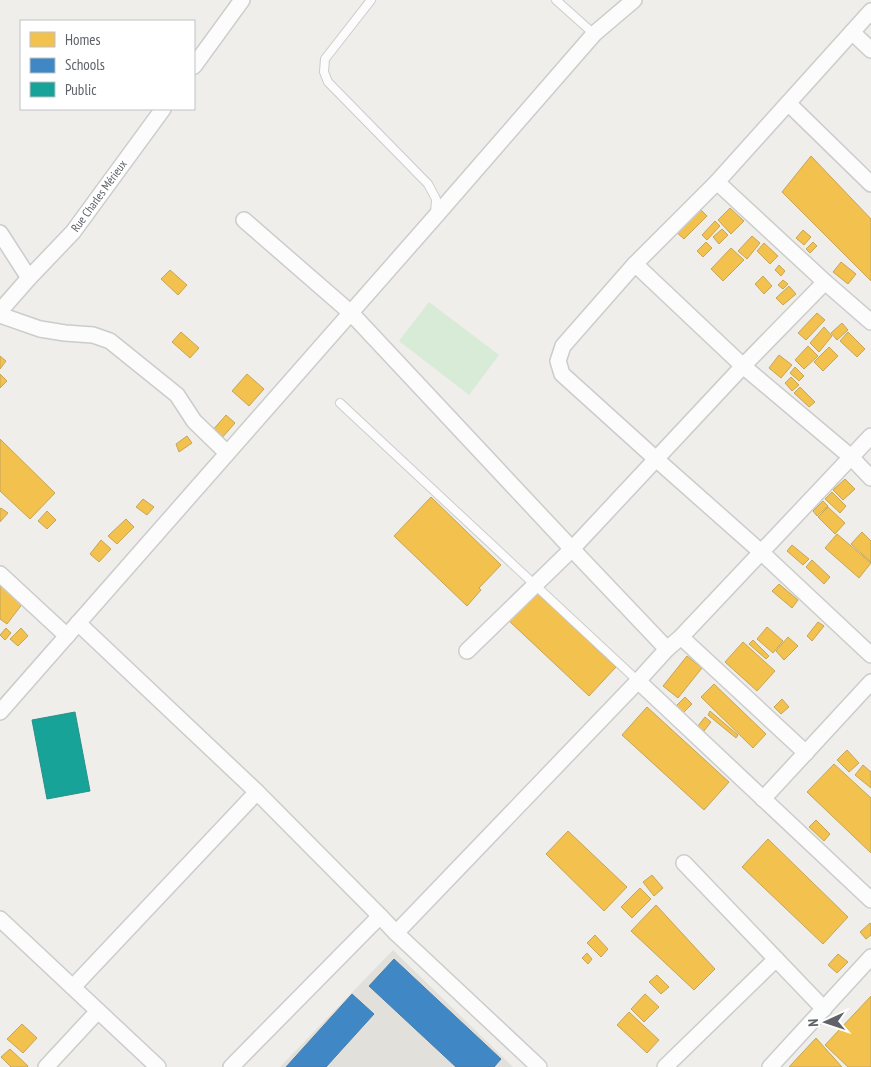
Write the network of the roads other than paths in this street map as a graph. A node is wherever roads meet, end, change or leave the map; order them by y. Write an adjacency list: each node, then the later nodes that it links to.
1 (242, 0): 9 (street)
2 (371, 0): 14 (lane)
3 (556, 0): 7 (lane)
4 (634, 0): 7 (street)
5 (871, 11): 6 (street)
6 (852, 32): 8 (street); 10 (street)
7 (594, 34): 14 (street)
8 (871, 50)
9 (195, 65)
10 (788, 103): 12 (street); 13 (street)
11 (162, 110): 18 (street, Rue Charles Mérieux)
12 (717, 182): 17 (street); 19 (street)
13 (871, 184)
14 (434, 218): 21 (street)
15 (244, 220): 21 (street)
16 (0, 233): 18 (street)
17 (635, 264): 23 (street); 28 (street)
18 (29, 278): 20 (street, Rue Charles Mérieux)
19 (825, 282): 22 (street); 23 (street)
20 (0, 313): 26 (street)
21 (351, 313): 26 (street); 30 (street)
22 (871, 322)
23 (743, 366): 27 (street); 28 (street)
24 (340, 403): 33 (lane)
25 (871, 436): 27 (street)
26 (227, 453): 34 (street)
27 (851, 457): 29 (street); 31 (street)
28 (656, 459): 30 (street); 31 (street)
29 (871, 478)
30 (572, 549): 33 (street); 37 (street)
31 (761, 552): 36 (street); 39 (street)
32 (0, 574): 35 (street)
33 (534, 584): 38 (street); 40 (lane)
34 (78, 623): 35 (street); 44 (street)
35 (67, 636): 42 (street)
36 (681, 637): 37 (street); 43 (street)
37 (668, 649): 40 (street)
38 (467, 651)
39 (871, 655)
40 (638, 682): 45 (street); 50 (street)
41 (871, 682): 43 (street)
42 (0, 712)
43 (806, 753): 45 (street)
44 (257, 792): 48 (street); 53 (street)
45 (764, 799): 47 (street)
46 (684, 862): 52 (street)
47 (871, 900)
48 (380, 916): 50 (street); 58 (street)
49 (0, 919): 53 (street)
50 (396, 933): 59 (street)
51 (871, 957): 54 (street)
52 (776, 959): 54 (street); 60 (street)
53 (73, 987): 55 (street)
54 (824, 1009): 61 (street)
55 (98, 1011): 56 (street); 57 (street)
56 (46, 1067)
57 (158, 1067)
58 (231, 1067)
59 (539, 1067)
60 (665, 1067)
61 (770, 1067)

